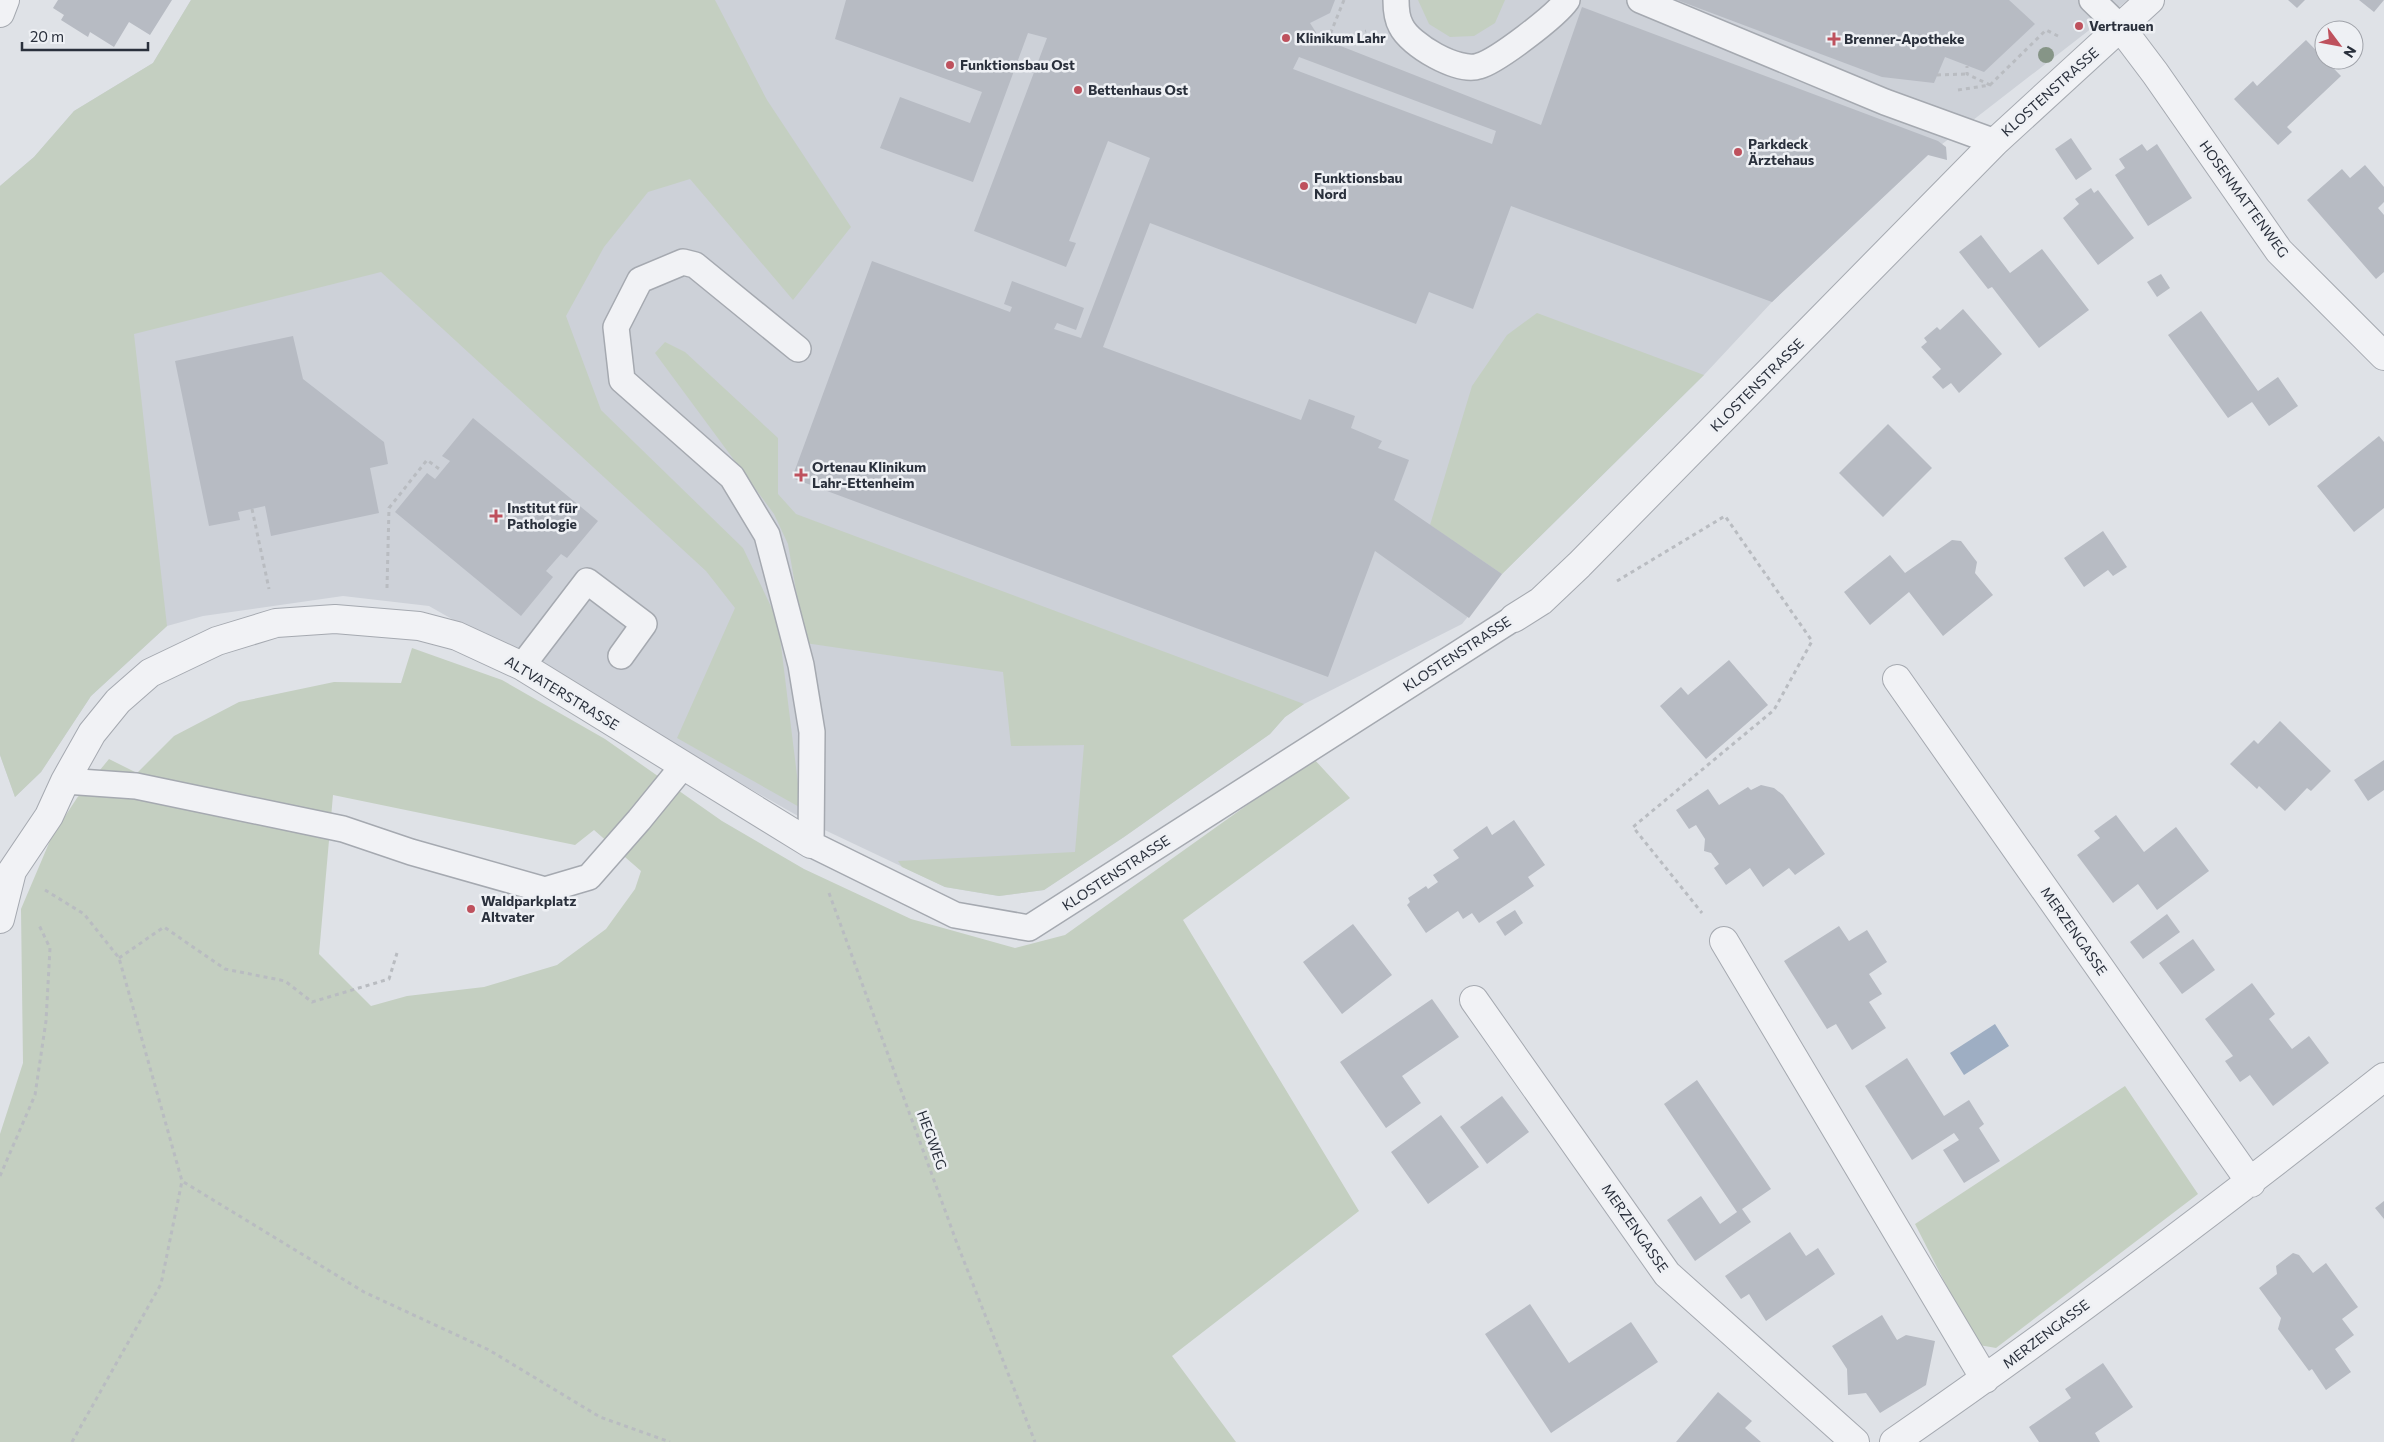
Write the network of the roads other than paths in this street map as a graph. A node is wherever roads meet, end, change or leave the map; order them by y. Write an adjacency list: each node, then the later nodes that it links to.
1 (5, 0): 7 (street)
2 (1396, 0): 3 (lane)
3 (1567, 0)
4 (1640, 0): 9 (lane, KLOSTENSTRASSE)
5 (2092, 0): 8 (lane)
6 (2150, 0): 8 (street, KLOSTENSTRASSE)
7 (0, 13)
8 (2121, 28): 9 (street, KLOSTENSTRASSE); 11 (street, HOSENMATTENWEG)
9 (1994, 142): 12 (street, KLOSTENSTRASSE)
10 (798, 349): 18 (lane)
11 (2384, 356)
12 (1514, 618): 18 (lane, KLOSTENSTRASSE)
13 (621, 656): 14 (lane)
14 (522, 666): 16 (street, ALTVATERSTRASSE); 17 (street, ALTVATERSTRASSE)
15 (1896, 679): 24 (street, MERZENGASSE)
16 (683, 766): 17 (lane); 18 (street, ALTVATERSTRASSE)
17 (65, 781): 19 (street, ALTVATERSTRASSE)
18 (811, 844)
19 (6, 860): 20 (street, ALTVATERSTRASSE)
20 (0, 919)
21 (1724, 941): 25 (street)
22 (1474, 1000): 26 (street, MERZENGASSE)
23 (2384, 1077): 24 (street, MERZENGASSE)
24 (2251, 1182): 25 (street, MERZENGASSE)
25 (1985, 1379): 27 (street, MERZENGASSE)
26 (1855, 1442)
27 (1894, 1442)

